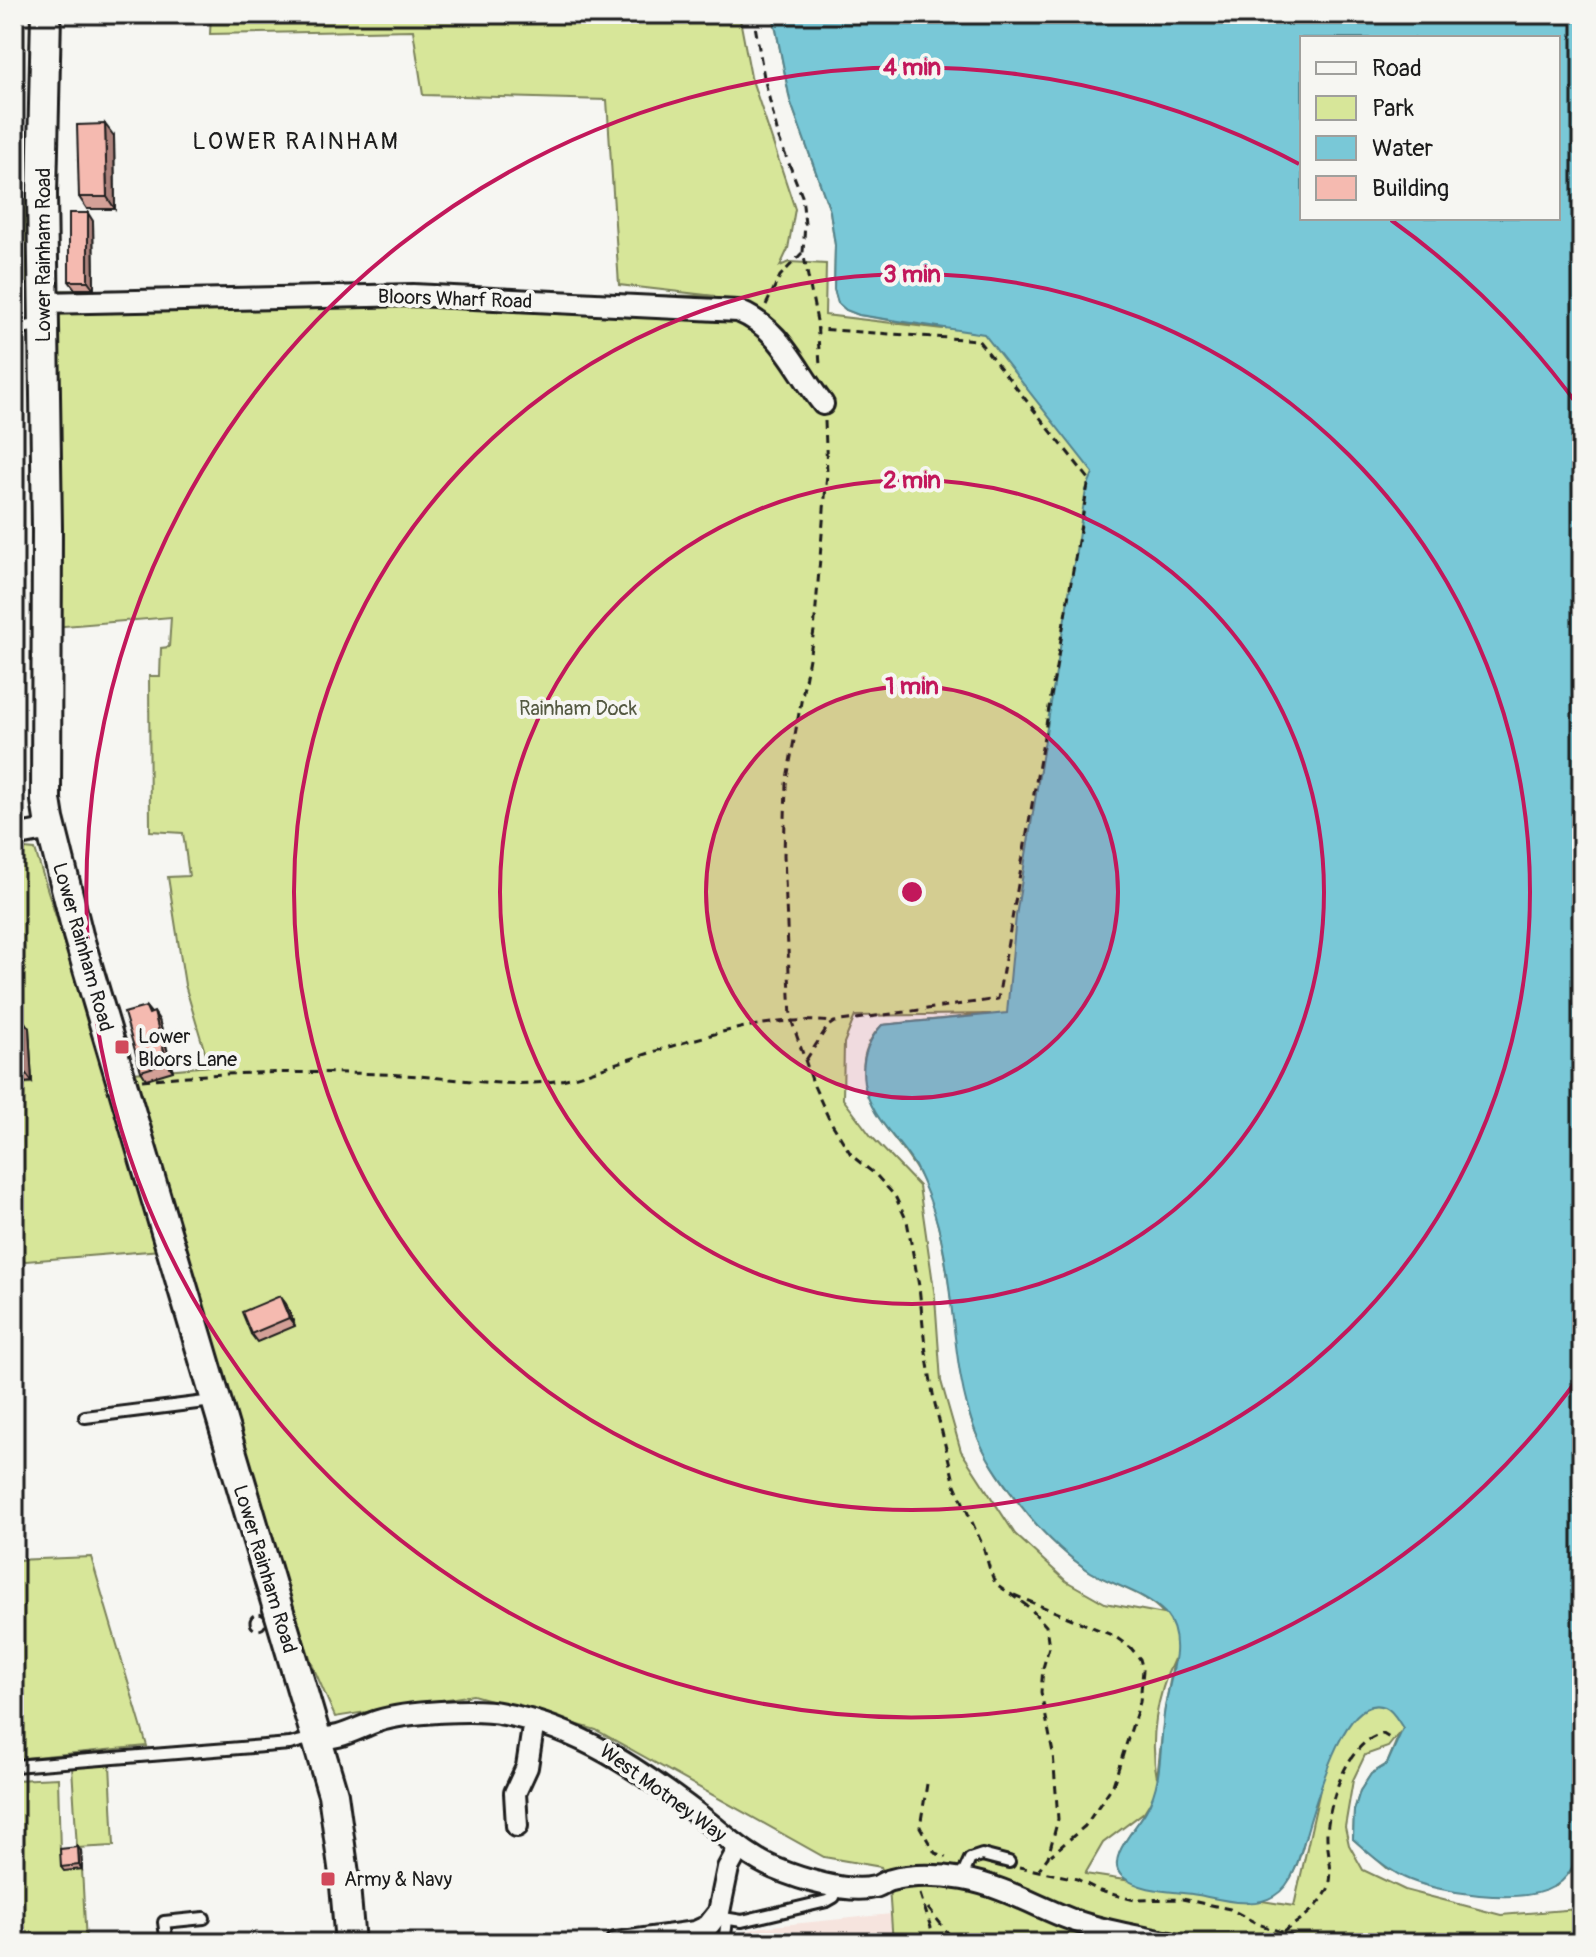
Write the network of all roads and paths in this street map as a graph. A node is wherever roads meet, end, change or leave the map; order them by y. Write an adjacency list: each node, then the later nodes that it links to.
1 (46, 14): 4 (main road, Lower Rainham Road)
2 (753, 14): 3 (path)
3 (803, 252): 5 (path); 6 (path)
4 (43, 313): 5 (street, Bloors Wharf Road); 7 (lane); 9 (main road, Lower Rainham Road)
5 (758, 319): 8 (street)
6 (818, 329): 8 (path); 12 (path)
7 (15, 330)
8 (823, 404): 11 (path)
9 (51, 829): 10 (street); 14 (main road, Lower Rainham Road)
10 (14, 836)
11 (791, 1019): 12 (path); 13 (path); 14 (path)
12 (834, 1022): 13 (path)
13 (805, 1061): 17 (path)
14 (123, 1083): 15 (main road, Lower Rainham Road)
15 (215, 1400): 16 (lane); 19 (main road, Lower Rainham Road)
16 (85, 1417)
17 (1010, 1594): 25 (path); 25 (path)
18 (534, 1721): 19 (street, West Motney Way); 23 (street); 24 (street, West Motney Way)
19 (315, 1737): 21 (lane); 37 (main road, Lower Rainham Road)
20 (1391, 1739): 35 (path)
21 (14, 1766)
22 (927, 1784): 26 (path)
23 (517, 1826)
24 (739, 1848): 31 (street, West Motney Way); 34 (street)
25 (1048, 1857): 28 (path)
26 (970, 1859): 27 (lane); 30 (lane)
27 (1009, 1862): 28 (path)
28 (1039, 1869): 35 (path)
29 (909, 1878): 30 (street, West Motney Way); 31 (street, West Motney Way); 32 (path)
30 (961, 1879): 42 (street, West Motney Way)
31 (837, 1886): 34 (lane)
32 (925, 1904): 40 (path); 41 (path)
33 (204, 1918): 36 (lane)
34 (722, 1918): 38 (street); 39 (lane)
35 (1283, 1932): 43 (path)
36 (167, 1943)
37 (350, 1943)
38 (616, 1943)
39 (724, 1943)
40 (936, 1943)
41 (956, 1943)
42 (1170, 1943)
43 (1449, 1943)

